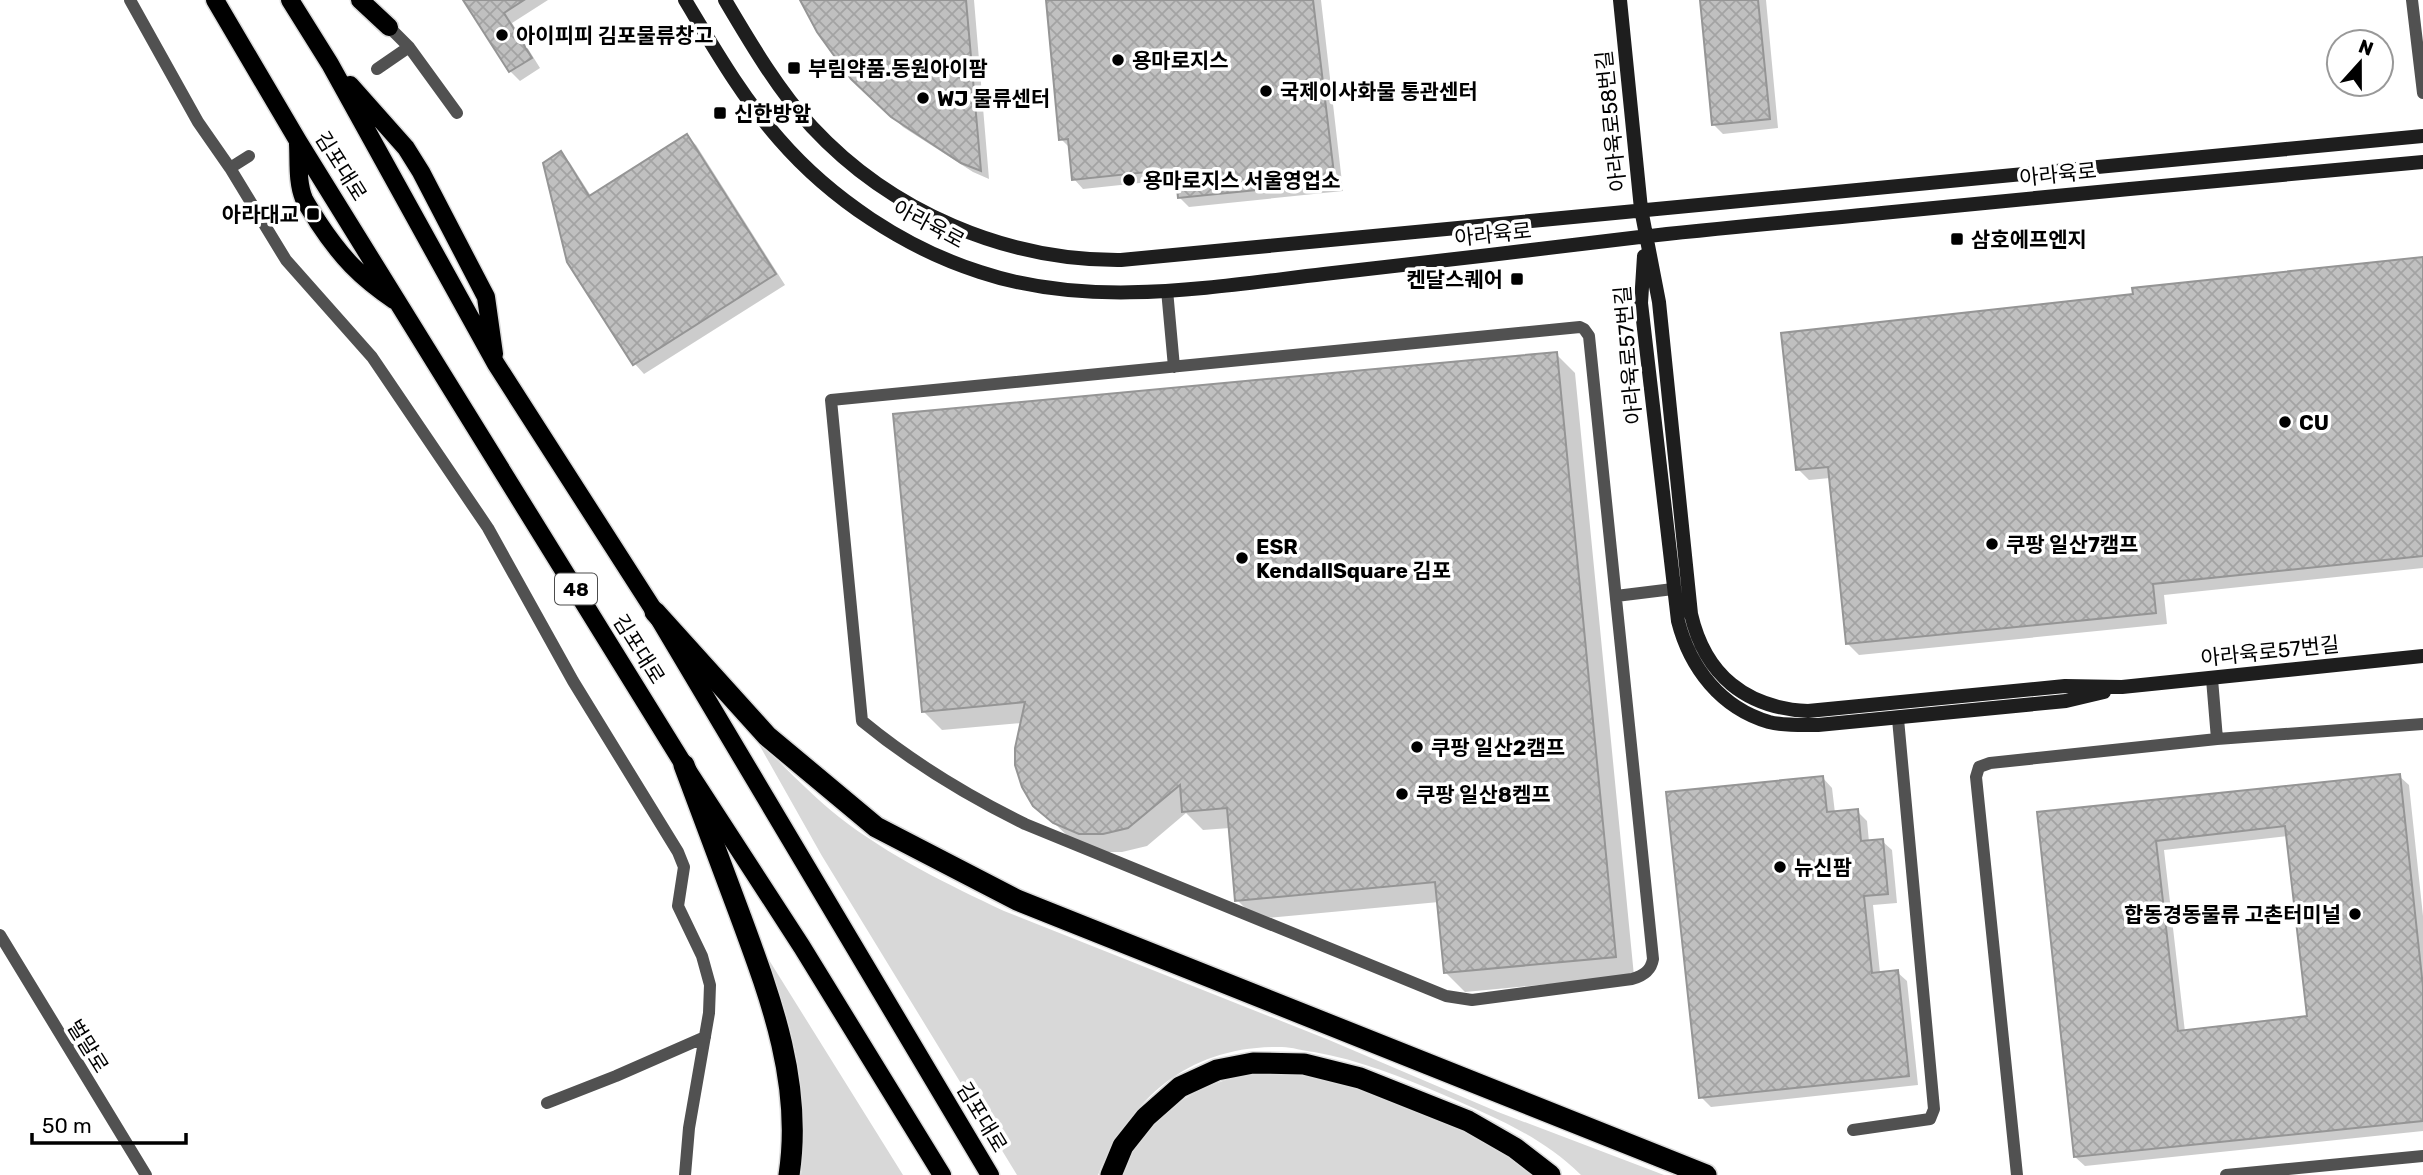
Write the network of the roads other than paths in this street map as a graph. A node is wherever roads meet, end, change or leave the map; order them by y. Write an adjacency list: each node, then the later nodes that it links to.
1 (130, 0): 19 (lane)
2 (215, 0): 16 (main road, 김포대로 / 48)
3 (290, 0): 11 (main road, 김포대로 / 48)
4 (360, 0): 9 (main road)
5 (685, 0): 22 (street, 아라육로)
6 (725, 0): 20 (street, 아라육로)
7 (1620, 0): 20 (street, 아라육로58번길)
8 (2412, 0): 13 (lane)
9 (389, 27): 10 (lane)
10 (409, 47): 12 (lane); 14 (lane)
11 (331, 64): 24 (main road, 김포대로 / 48); 24 (main road)
12 (377, 68)
13 (2423, 93)
14 (457, 113)
15 (2423, 136): 20 (street, 아라육로)
16 (298, 141): 23 (main road, 김포대로 / 48); 23 (main road)
17 (249, 156): 19 (lane)
18 (2423, 162): 21 (street, 아라육로)
19 (230, 168): 37 (lane)
20 (1641, 209): 21 (street, 아라육로58번길)
21 (1645, 237): 22 (street, 아라육로); 26 (street, 아라육로57번길); 31 (street, 아라육로57번길)
22 (1167, 290): 25 (lane)
23 (401, 304): 35 (main road, 김포대로 / 48)
24 (496, 364): 28 (main road, 김포대로 / 48)
25 (1174, 367): 27 (lane); 27 (lane)
26 (1673, 589): 27 (lane); 32 (street, 아라육로57번길)
27 (1616, 596)
28 (654, 612): 45 (main road, 김포대로 / 48); 48 (highway)
29 (2423, 656): 30 (street, 아라육로57번길)
30 (2212, 679): 31 (street, 아라육로57번길); 34 (lane)
31 (2122, 687): 32 (street, 아라육로57번길)
32 (1898, 719): 39 (lane)
33 (2423, 724): 34 (lane)
34 (2217, 739): 49 (lane)
35 (684, 765): 43 (highway); 44 (main road, 김포대로 / 48)
36 (0, 935): 41 (lane, 벌말로)
37 (705, 1037): 38 (lane); 42 (lane)
38 (547, 1103)
39 (1853, 1130)
40 (2423, 1156): 50 (lane)
41 (146, 1175)
42 (685, 1175)
43 (789, 1175)
44 (942, 1175)
45 (990, 1175)
46 (1111, 1175): 47 (highway)
47 (1550, 1175)
48 (1706, 1175)
49 (2017, 1175)
50 (2226, 1175)

